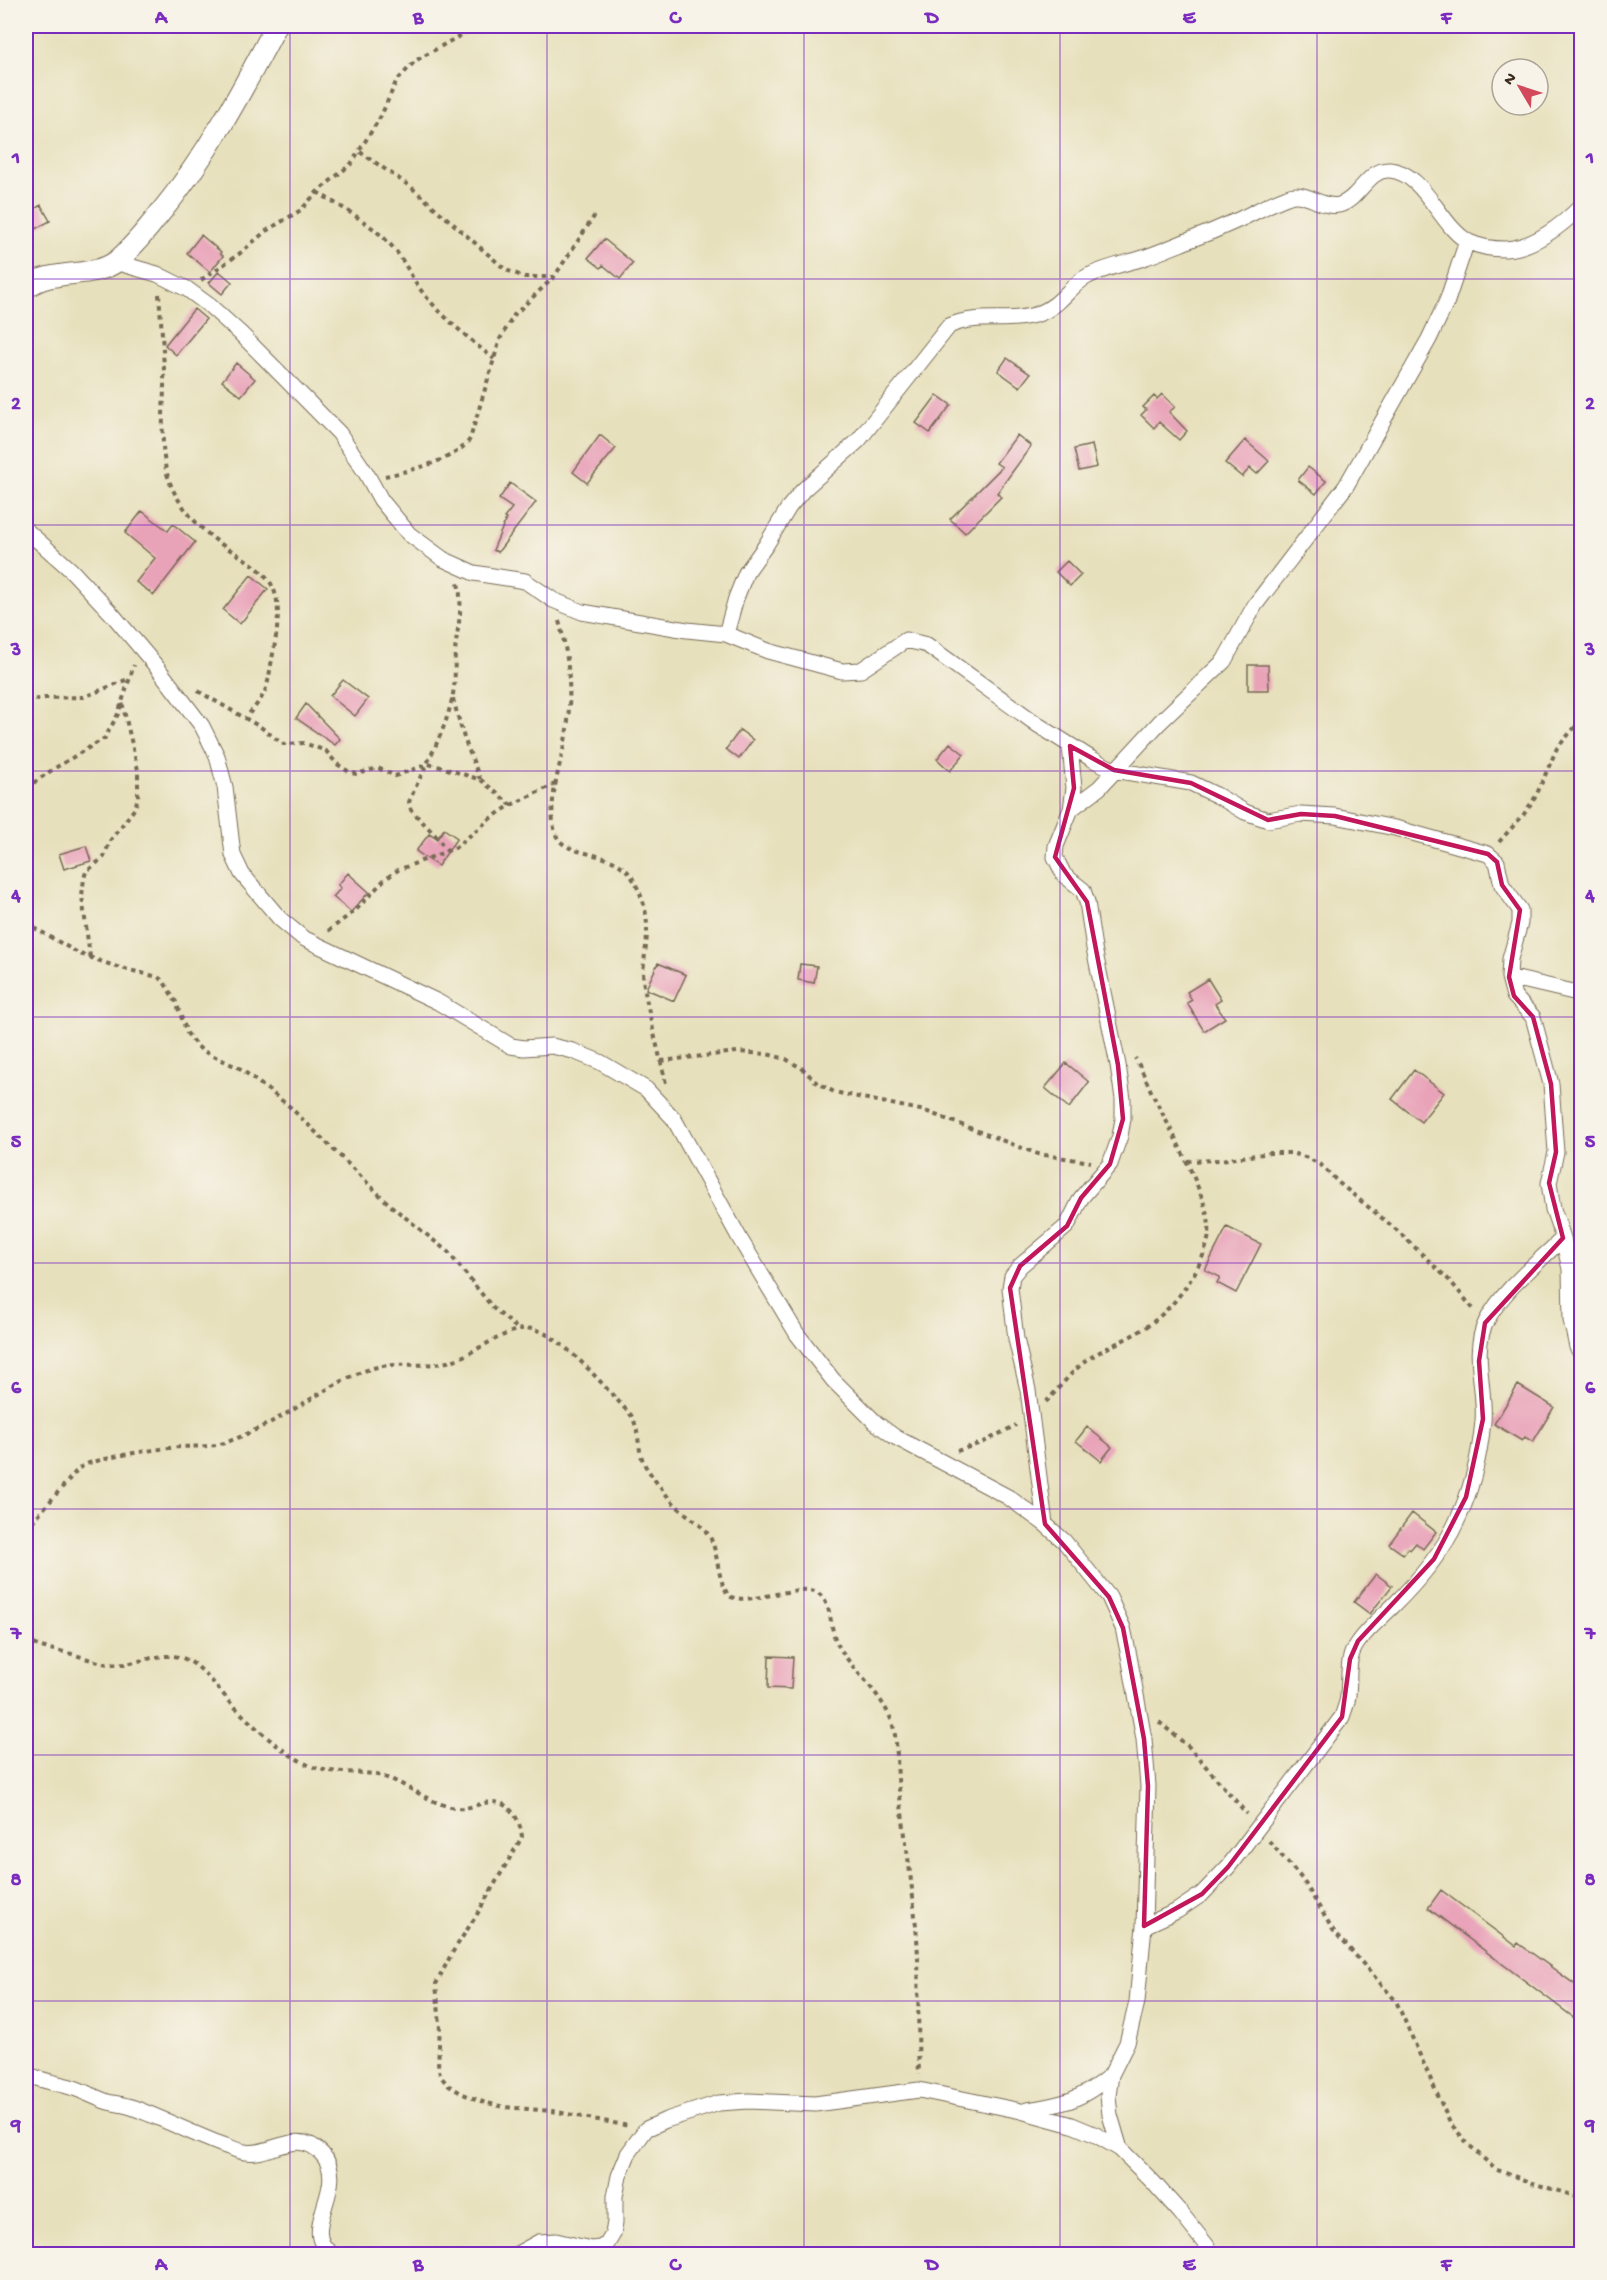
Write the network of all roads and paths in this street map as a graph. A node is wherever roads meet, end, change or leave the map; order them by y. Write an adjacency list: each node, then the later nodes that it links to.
1 (276, 26): 8 (street)
2 (477, 26): 3 (path)
3 (360, 152): 4 (path); 10 (path)
4 (317, 192): 12 (path); 13 (path)
5 (1581, 205): 7 (street)
6 (595, 215): 10 (path)
7 (1467, 241): 18 (street); 29 (street)
8 (115, 262): 9 (street); 11 (street)
9 (157, 274): 12 (street); 25 (path)
10 (554, 277): 13 (path)
11 (26, 288)
12 (187, 289): 14 (street)
13 (494, 359): 14 (path)
14 (366, 473): 16 (street)
15 (26, 530): 19 (street)
16 (454, 564): 17 (street); 22 (path)
17 (553, 600): 18 (street); 31 (path)
18 (726, 634): 27 (street)
19 (140, 647): 20 (path); 38 (street)
20 (130, 678): 23 (path); 24 (path)
21 (190, 686): 25 (path)
22 (453, 697): 28 (path); 30 (path)
23 (26, 701)
24 (122, 702): 32 (path); 39 (path)
25 (245, 718): 28 (path)
26 (1581, 719): 36 (path)
27 (1070, 746): 29 (street); 34 (street)
28 (428, 764): 30 (path); 35 (path)
29 (1114, 770): 34 (street); 36 (street)
30 (481, 780): 33 (path)
31 (556, 784): 33 (path); 43 (path)
32 (26, 788)
33 (511, 805): 35 (path)
34 (1071, 809): 46 (street)
35 (448, 852): 38 (path)
36 (1488, 854): 40 (street)
37 (26, 923): 39 (path)
38 (314, 944): 53 (street)
39 (90, 957): 49 (path)
40 (1509, 977): 41 (street); 47 (street)
41 (1581, 994)
42 (1130, 1049): 45 (path)
43 (661, 1061): 44 (path); 46 (path)
44 (667, 1088)
45 (1187, 1161): 48 (path); 51 (path)
46 (1110, 1164): 51 (street)
47 (1563, 1238): 48 (street); 50 (street)
48 (1485, 1323): 57 (street)
49 (519, 1329): 54 (path); 61 (path)
50 (1581, 1355)
51 (1031, 1416): 52 (path); 53 (street)
52 (949, 1452)
53 (1045, 1524): 56 (street)
54 (26, 1529)
55 (26, 1639): 63 (path)
56 (1137, 1700): 57 (path); 58 (street)
57 (1259, 1829): 58 (street); 65 (path)
58 (1144, 1926): 60 (street)
59 (26, 2074): 66 (street)
60 (1111, 2075): 62 (street); 64 (street)
61 (919, 2090): 62 (street); 63 (street)
62 (1021, 2111): 64 (street)
63 (646, 2129): 67 (street)
64 (1120, 2149): 68 (street)
65 (1581, 2198)
66 (332, 2254)
67 (517, 2254)
68 (1211, 2254)

